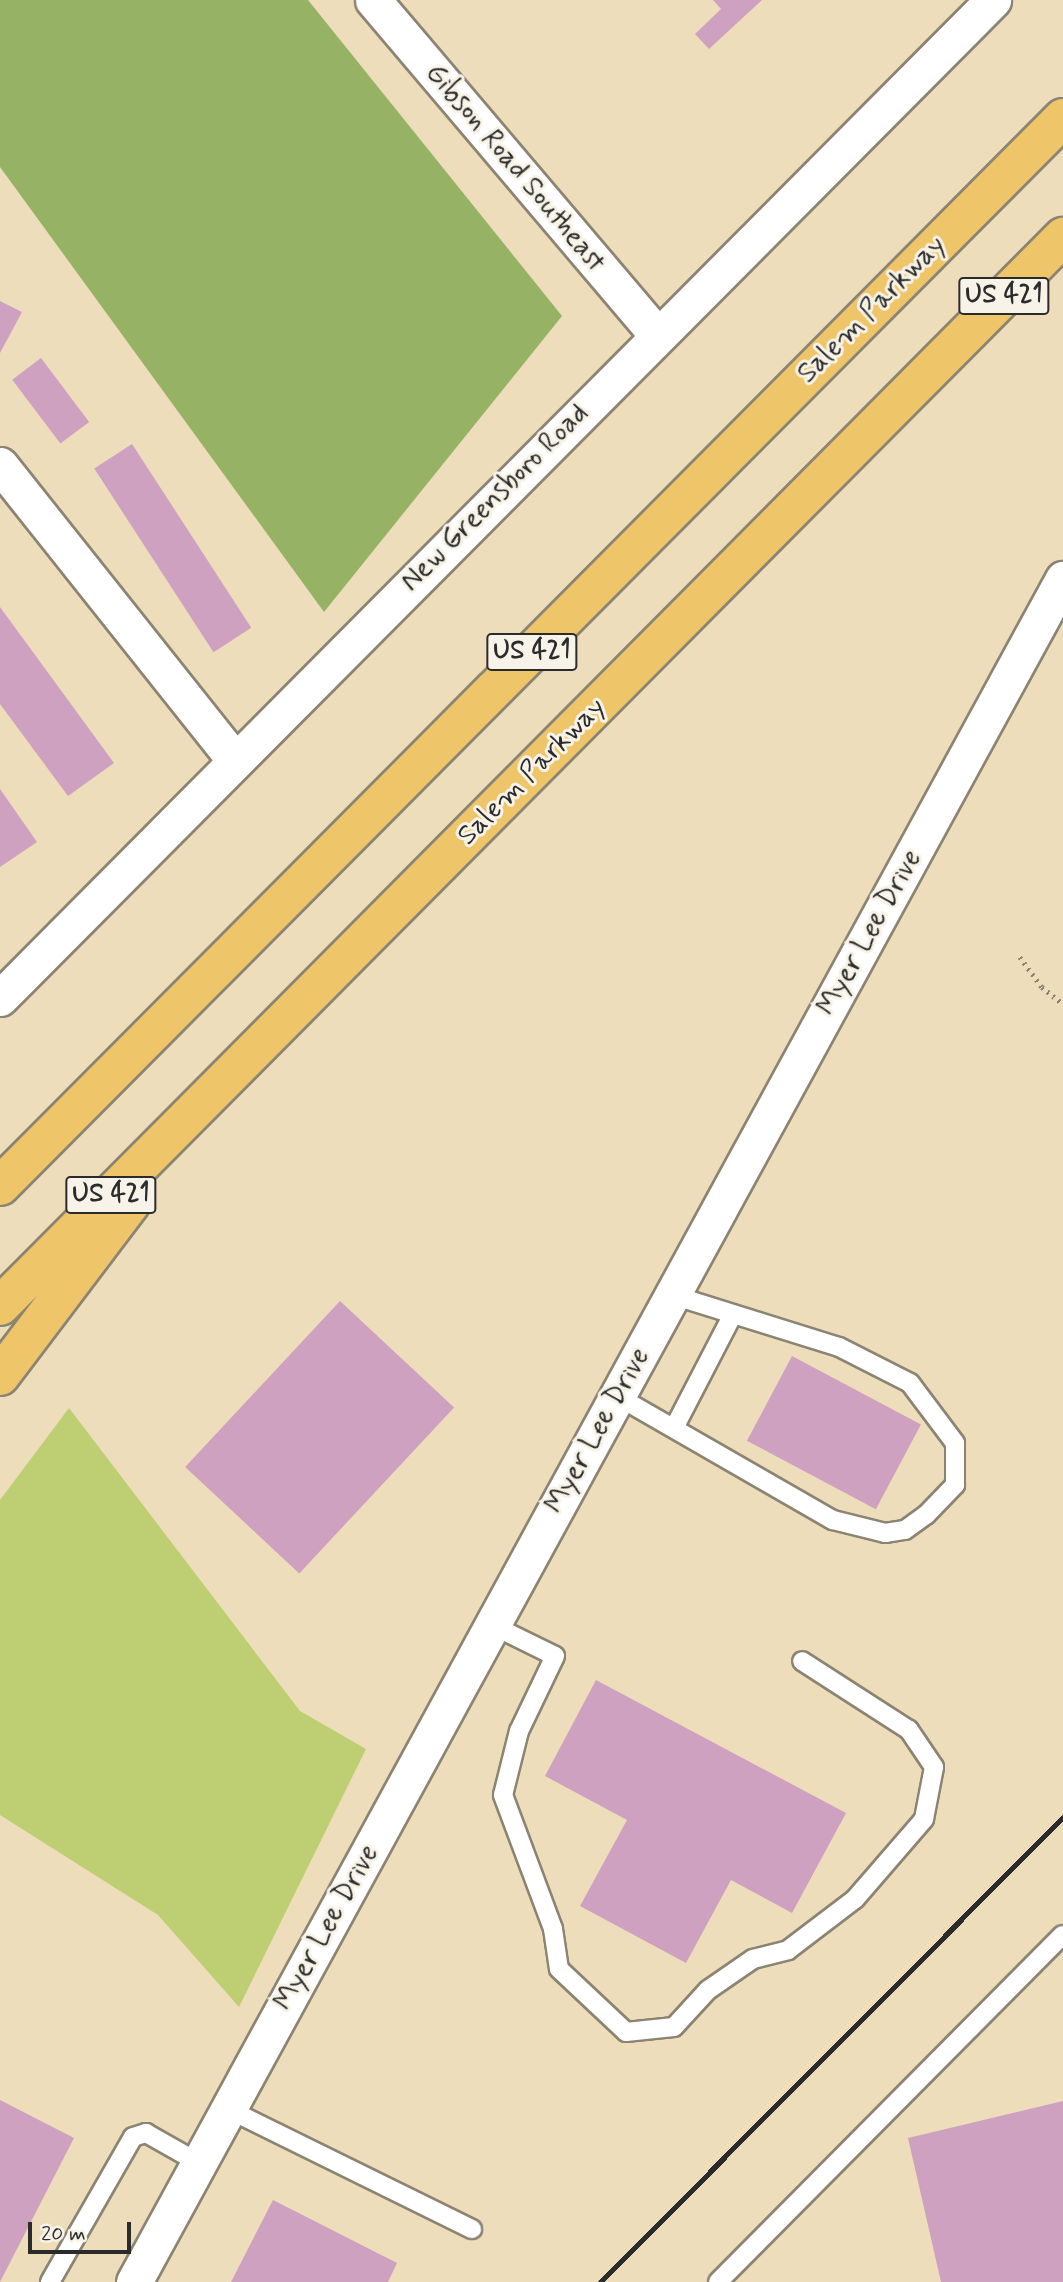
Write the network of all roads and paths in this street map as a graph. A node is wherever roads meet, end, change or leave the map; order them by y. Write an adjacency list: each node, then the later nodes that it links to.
1 (373, 0): 5 (street, Gibson Road Southeast)
2 (993, 0): 5 (street, New Greensboro Road)
3 (1063, 118): 13 (highway, Salem Parkway / US 421)
4 (1063, 237): 12 (highway, Salem Parkway / US 421)
5 (657, 335): 8 (street, New Greensboro Road)
6 (0, 465): 8 (street)
7 (1063, 579): 14 (street, Myer Lee Drive)
8 (235, 760): 10 (street, New Greensboro Road)
9 (1020, 957): 11 (path)
10 (6, 980)
11 (1063, 1004)
12 (221, 1084): 15 (highway, Salem Parkway / US 421); 17 (highway)
13 (0, 1186)
14 (672, 1295): 16 (lane); 18 (street, Myer Lee Drive)
15 (0, 1306)
16 (733, 1314): 19 (lane); 19 (lane)
17 (0, 1376)
18 (617, 1396): 19 (lane); 20 (street, Myer Lee Drive)
19 (674, 1428)
20 (492, 1625): 21 (lane); 23 (street, Myer Lee Drive)
21 (802, 1661)
22 (1063, 1935): 28 (lane)
23 (228, 2109): 24 (street, Myer Lee Drive); 25 (lane)
24 (199, 2163): 26 (lane); 27 (street, Myer Lee Drive)
25 (472, 2229)
26 (50, 2282)
27 (134, 2282)
28 (718, 2282)

